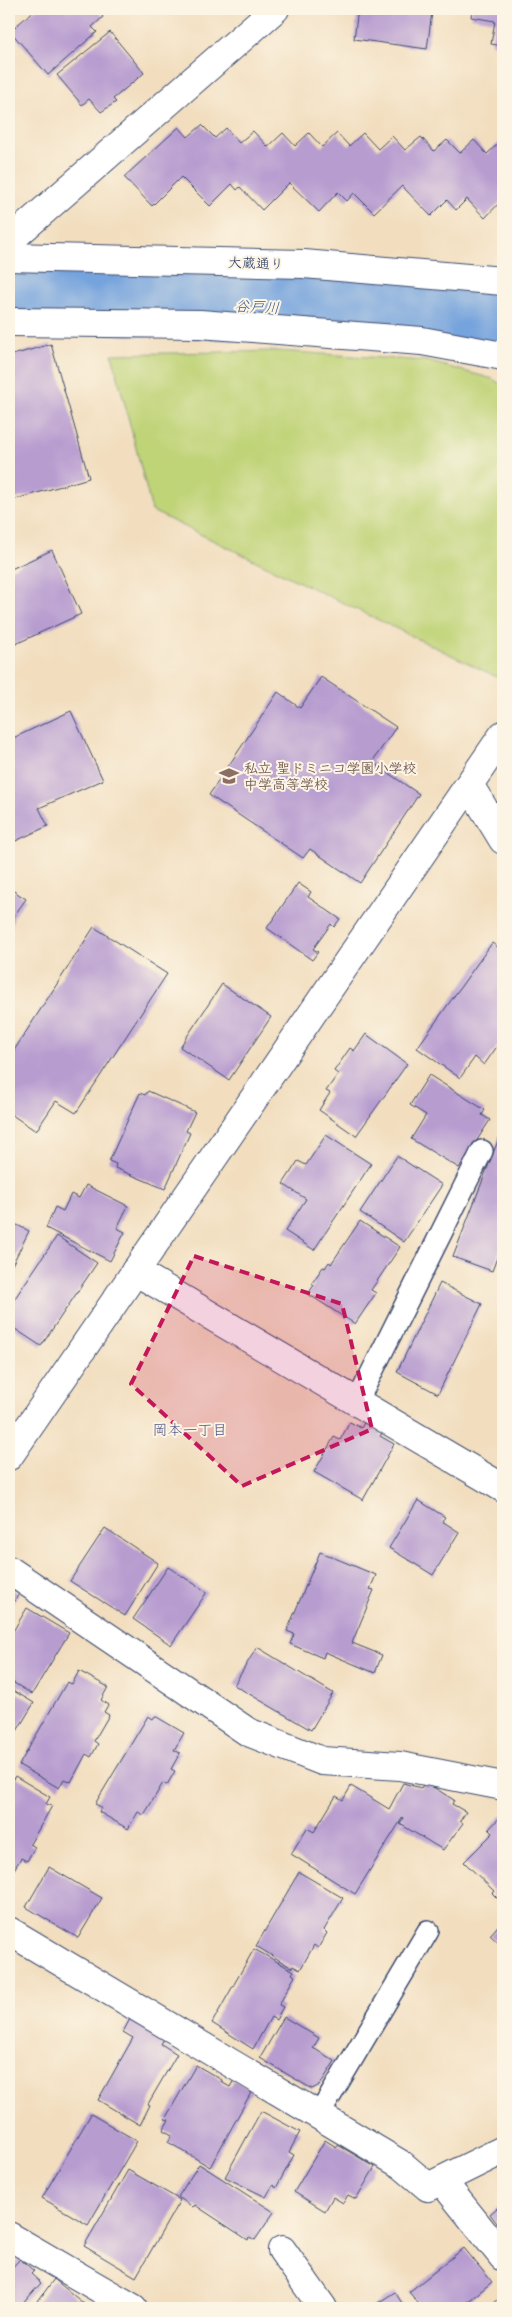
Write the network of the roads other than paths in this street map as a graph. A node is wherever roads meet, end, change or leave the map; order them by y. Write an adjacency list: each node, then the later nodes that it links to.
1 (274, 9): 2 (street)
2 (9, 241)
3 (9, 256): 4 (street, 大蔵通り)
4 (503, 281)
5 (9, 322): 6 (street)
6 (503, 356)
7 (503, 735): 8 (street)
8 (470, 786): 9 (street); 11 (street)
9 (503, 840)
10 (482, 1151): 12 (lane)
11 (135, 1271): 12 (street); 13 (street)
12 (357, 1402): 14 (street)
13 (9, 1456)
14 (503, 1488)
15 (9, 1570): 16 (street)
16 (503, 1786)
17 (9, 1931): 19 (street)
18 (428, 1931): 19 (lane)
19 (319, 2115): 21 (street)
20 (503, 2150): 21 (street)
21 (442, 2181): 24 (street)
22 (9, 2236): 25 (street)
23 (282, 2250): 26 (street)
24 (503, 2257)
25 (133, 2308)
26 (323, 2308)

